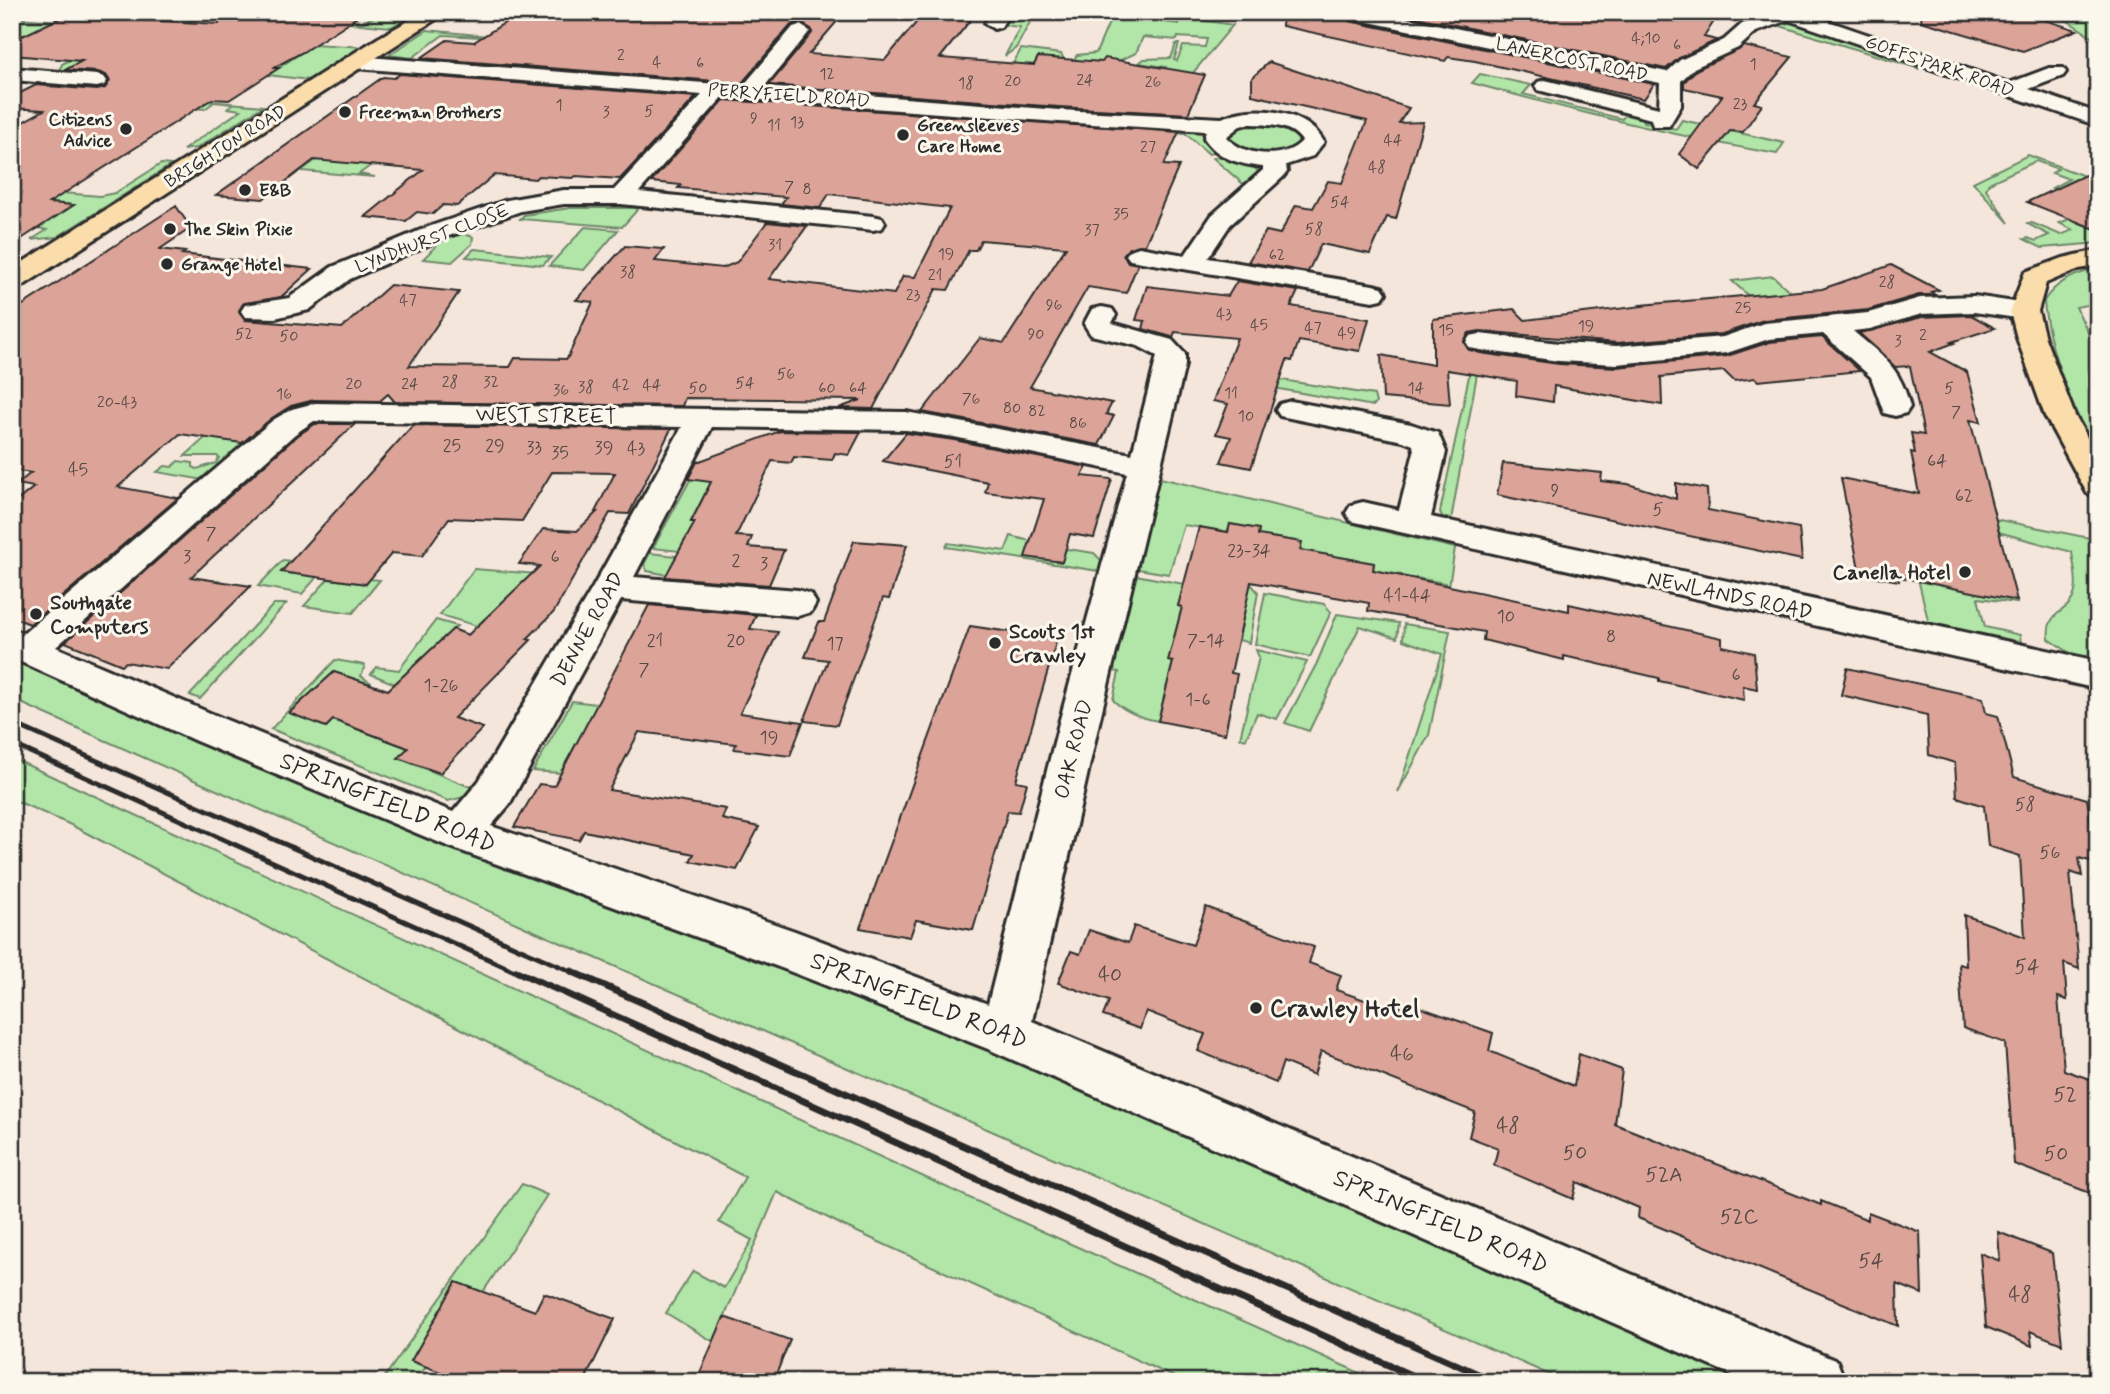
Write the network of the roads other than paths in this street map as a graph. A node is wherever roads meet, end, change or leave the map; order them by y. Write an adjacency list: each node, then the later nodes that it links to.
1 (438, 12): 6 (main road, BRIGHTON ROAD)
2 (1350, 12): 8 (street, LANERCOST ROAD)
3 (1785, 13): 8 (street); 12 (street, GOFFS PARK ROAD)
4 (800, 31): 14 (street)
5 (53, 62): 7 (street)
6 (355, 62): 11 (street, PERRYFIELD ROAD); 23 (main road, BRIGHTON ROAD)
7 (20, 75): 9 (street)
8 (1671, 79): 10 (street)
9 (97, 81)
10 (1545, 86)
11 (718, 90): 14 (street, PERRYFIELD ROAD); 18 (street)
12 (2008, 90): 13 (street); 15 (street, GOFFS PARK ROAD)
13 (2074, 90)
14 (749, 92): 16 (street, PERRYFIELD ROAD)
15 (2098, 120)
16 (1223, 125): 17 (street); 17 (street, PERRYFIELD ROAD)
17 (1274, 160): 22 (street)
18 (621, 197): 19 (street, LYNDHURST CLOSE); 25 (street, LYNDHURST CLOSE)
19 (873, 223)
20 (1139, 255): 22 (street)
21 (2098, 258): 26 (main road)
22 (1192, 263): 24 (street)
23 (12, 281)
24 (1373, 293)
25 (255, 311)
26 (2024, 311): 28 (street); 34 (main road)
27 (1102, 315): 33 (street, OAK ROAD)
28 (1830, 325): 29 (street); 30 (street)
29 (1480, 342)
30 (1895, 407)
31 (1291, 410): 36 (street)
32 (702, 418): 33 (street, WEST STREET); 37 (street, DENNE ROAD); 39 (street, WEST STREET)
33 (1146, 467): 42 (street, OAK ROAD)
34 (2095, 476)
35 (1363, 513): 36 (street, NEWLANDS ROAD)
36 (1412, 525): 40 (street, NEWLANDS ROAD)
37 (611, 587): 38 (street); 41 (street, DENNE ROAD)
38 (798, 603)
39 (20, 646): 41 (street, SPRINGFIELD ROAD)
40 (2098, 675)
41 (460, 833): 42 (street, SPRINGFIELD ROAD)
42 (1005, 1033): 43 (street, SPRINGFIELD ROAD)
43 (1816, 1382)

